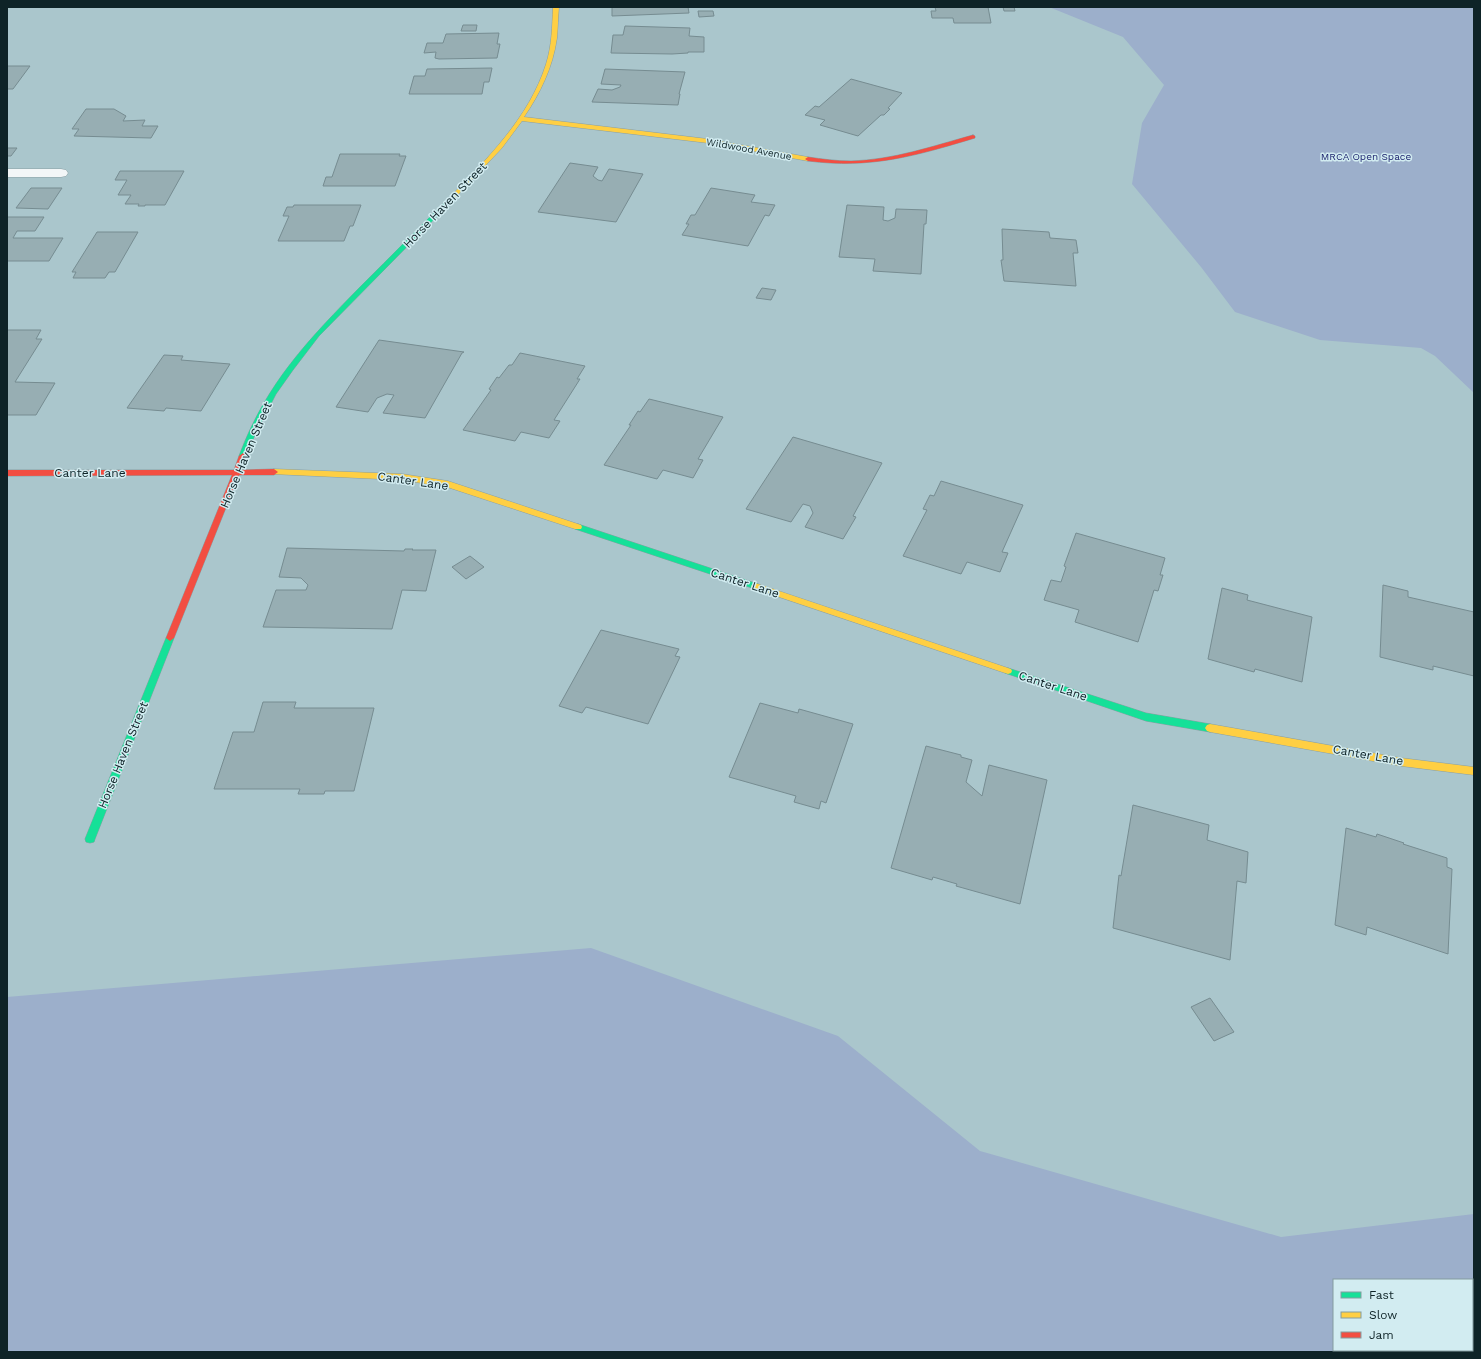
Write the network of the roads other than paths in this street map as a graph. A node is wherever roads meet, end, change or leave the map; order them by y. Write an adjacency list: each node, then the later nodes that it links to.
1 (556, 7): 2 (street, Horse Haven Street)
2 (522, 119): 3 (street, Wildwood Avenue); 7 (street, Horse Haven Street)
3 (973, 137)
4 (7, 173): 5 (lane)
5 (61, 173)
6 (7, 473): 7 (street, Canter Lane)
7 (238, 473): 8 (street, Canter Lane); 9 (street, Horse Haven Street)
8 (1474, 771)
9 (90, 839)

